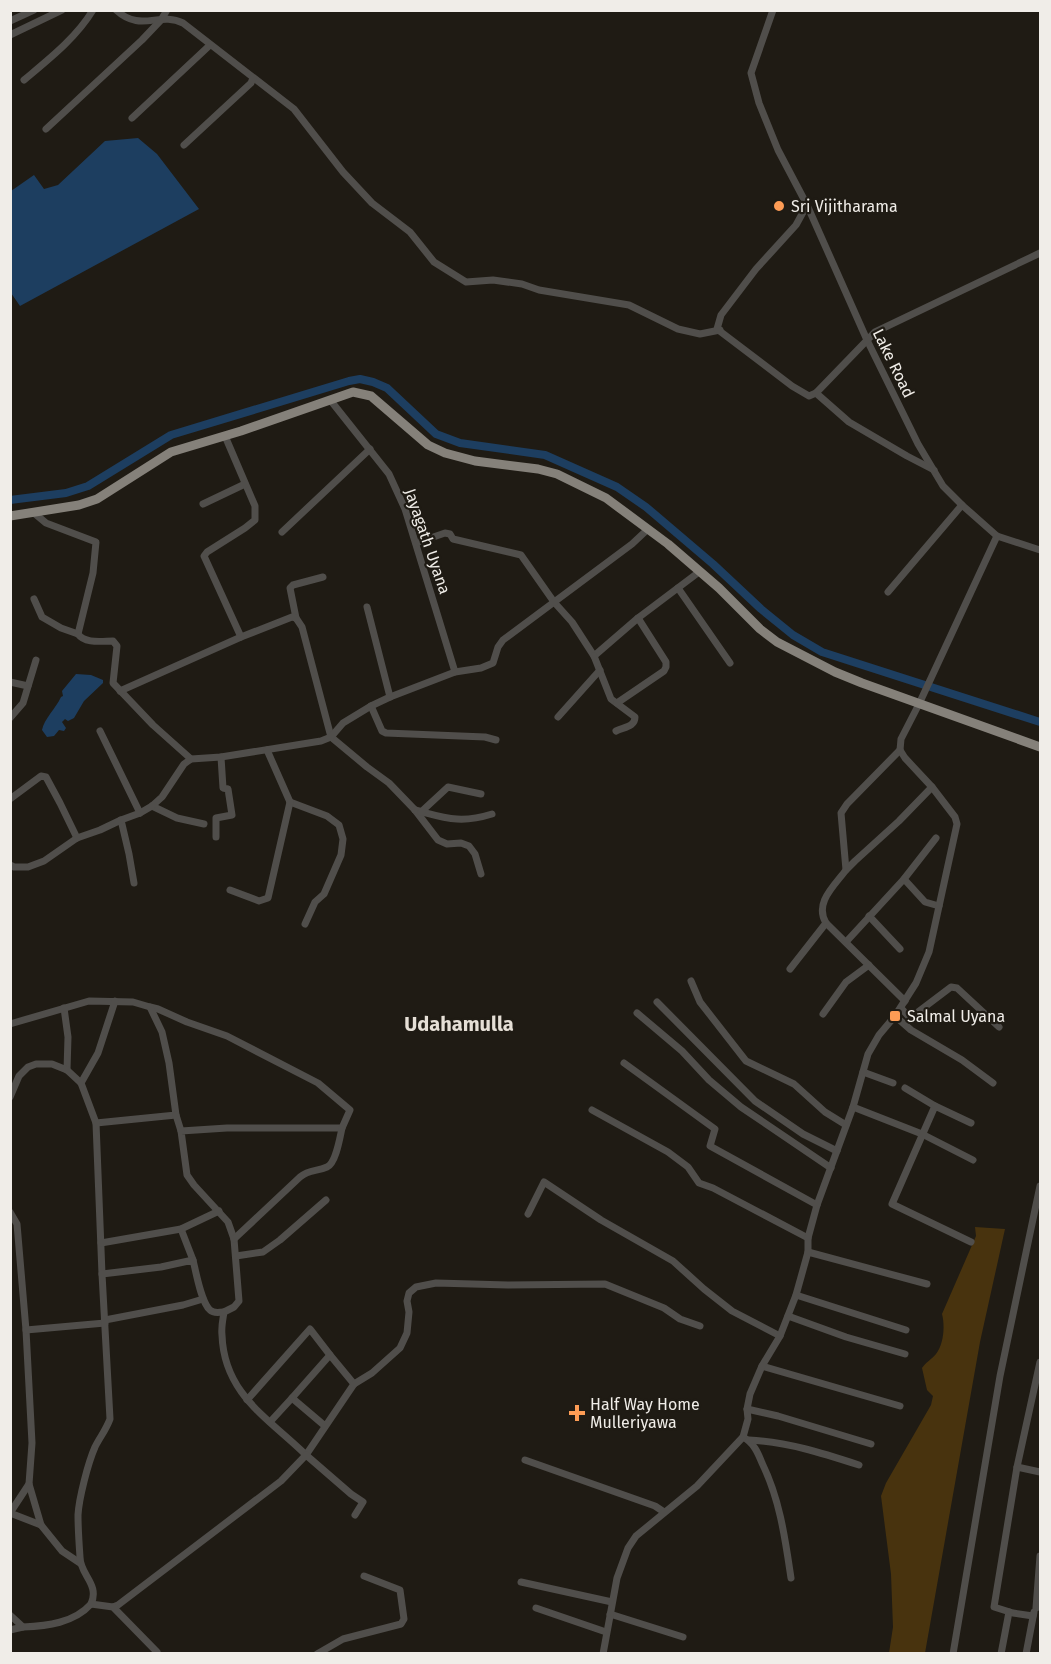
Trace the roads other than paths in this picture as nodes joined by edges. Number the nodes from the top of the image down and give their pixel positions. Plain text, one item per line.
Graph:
1 (34, 10) edge
2 (63, 10) edge
3 (93, 10) edge
4 (116, 10) edge
5 (167, 10) edge
6 (773, 10) edge
7 (161, 20) junction
8 (10, 21) edge
9 (10, 35) edge
10 (210, 45) junction
11 (253, 78) junction
12 (24, 80) dead end
13 (132, 118) dead end
14 (46, 129) dead end
15 (184, 145) dead end
16 (807, 205) junction
17 (1041, 253) edge
18 (720, 330) junction
19 (867, 340) junction
20 (816, 393) junction
21 (331, 401) junction
22 (225, 436) junction
23 (370, 449) junction
24 (934, 470) junction
25 (245, 484) junction
26 (203, 504) dead end
27 (962, 505) junction
28 (34, 513) junction
29 (10, 516) edge
30 (648, 529) junction
31 (282, 532) dead end
32 (997, 536) junction
33 (416, 543) junction
34 (1041, 550) edge
35 (699, 572) junction
36 (323, 578) dead end
37 (678, 588) junction
38 (888, 592) dead end
39 (34, 599) dead end
40 (554, 602) junction
41 (368, 607) dead end
42 (296, 618) junction
43 (638, 618) junction
44 (78, 634) junction
45 (242, 637) junction
46 (594, 656) junction
47 (36, 660) dead end
48 (730, 663) dead end
49 (600, 670) junction
50 (455, 672) junction
51 (10, 682) edge
52 (27, 686) junction
53 (120, 691) junction
54 (390, 697) junction
55 (921, 701) junction
56 (617, 703) junction
57 (370, 706) junction
58 (558, 717) dead end
59 (10, 718) edge
60 (100, 730) dead end
61 (616, 731) dead end
62 (331, 737) junction
63 (496, 740) dead end
64 (1041, 747) edge
65 (267, 750) junction
66 (900, 750) junction
67 (221, 757) junction
68 (190, 759) junction
69 (932, 787) junction
70 (482, 794) dead end
71 (10, 799) edge
72 (290, 802) junction
73 (152, 806) junction
74 (418, 811) junction
75 (140, 813) junction
76 (492, 814) dead end
77 (121, 820) junction
78 (204, 824) dead end
79 (216, 837) dead end
80 (77, 838) junction
81 (936, 838) dead end
82 (10, 865) edge
83 (846, 870) junction
84 (481, 874) dead end
85 (904, 879) junction
86 (134, 883) dead end
87 (230, 890) dead end
88 (939, 906) junction
89 (869, 916) junction
90 (826, 923) junction
91 (304, 924) dead end
92 (846, 942) junction
93 (900, 949) dead end
94 (869, 965) junction
95 (790, 969) dead end
96 (691, 981) dead end
97 (115, 1001) junction
98 (657, 1002) dead end
99 (903, 1004) junction
100 (64, 1008) junction
101 (150, 1008) junction
102 (637, 1013) dead end
103 (823, 1014) dead end
104 (895, 1016) junction
105 (10, 1024) edge
106 (999, 1027) dead end
107 (624, 1062) dead end
108 (66, 1070) junction
109 (863, 1072) junction
110 (81, 1083) junction
111 (893, 1083) dead end
112 (993, 1083) dead end
113 (905, 1088) dead end
114 (10, 1097) edge
115 (935, 1106) junction
116 (853, 1107) junction
117 (592, 1110) dead end
118 (176, 1115) junction
119 (96, 1123) junction
120 (970, 1123) dead end
121 (846, 1125) junction
122 (342, 1128) junction
123 (181, 1131) junction
124 (921, 1134) junction
125 (837, 1151) junction
126 (973, 1160) dead end
127 (831, 1168) junction
128 (1041, 1186) edge
129 (326, 1200) dead end
130 (817, 1206) junction
131 (219, 1211) junction
132 (10, 1212) edge
133 (528, 1214) dead end
134 (181, 1228) junction
135 (808, 1238) junction
136 (234, 1239) junction
137 (971, 1242) dead end
138 (101, 1243) junction
139 (808, 1252) junction
140 (236, 1256) junction
141 (193, 1260) junction
142 (102, 1274) junction
143 (927, 1284) dead end
144 (796, 1295) junction
145 (203, 1299) junction
146 (224, 1312) junction
147 (788, 1317) junction
148 (105, 1322) junction
149 (700, 1326) dead end
150 (26, 1330) junction
151 (906, 1330) dead end
152 (780, 1336) junction
153 (905, 1354) dead end
154 (330, 1355) junction
155 (1041, 1362) edge
156 (762, 1366) junction
157 (354, 1384) junction
158 (292, 1398) junction
159 (247, 1400) junction
160 (900, 1406) dead end
161 (747, 1409) junction
162 (270, 1422) junction
163 (326, 1426) junction
164 (746, 1438) junction
165 (871, 1444) dead end
166 (306, 1455) junction
167 (525, 1460) dead end
168 (859, 1465) dead end
169 (1017, 1467) junction
170 (1041, 1472) edge
171 (29, 1484) junction
172 (664, 1512) junction
173 (355, 1515) dead end
174 (41, 1526) junction
175 (1041, 1556) edge
176 (80, 1563) junction
177 (1040, 1566) edge
178 (364, 1575) dead end
179 (790, 1578) dead end
180 (521, 1582) dead end
181 (612, 1602) junction
182 (91, 1604) junction
183 (113, 1607) junction
184 (1038, 1607) edge
185 (536, 1608) dead end
186 (1009, 1612) junction
187 (610, 1614) junction
188 (10, 1615) edge
189 (1033, 1616) junction
190 (23, 1628) junction
191 (10, 1630) edge
192 (606, 1632) junction
193 (683, 1637) dead end
194 (158, 1652) edge
195 (316, 1653) edge
196 (603, 1653) edge
197 (953, 1653) edge
198 (1001, 1653) edge
199 (1026, 1653) edge

1 - 8 street
2 - 9 street
3 - 12 street
4 - 7 street
5 - 7 street
6 - 16 street, Lake Road
7 - 10 street
7 - 14 street
10 - 11 street
10 - 13 street
11 - 15 street
11 - 18 street
16 - 18 street
16 - 19 street, Lake Road
17 - 19 street
18 - 20 street
19 - 20 street
19 - 24 street, Lake Road
20 - 24 street
21 - 22 main road
21 - 23 street, Jayagath Uyana
21 - 30 main road
22 - 25 street
22 - 28 main road
23 - 31 street
23 - 33 street, Jayagath Uyana
24 - 27 street, Lake Road
25 - 26 street
25 - 45 street
27 - 32 street, Lake Road
27 - 38 street
28 - 29 main road
28 - 44 street
30 - 35 main road
30 - 40 street
32 - 34 street
32 - 55 street
33 - 40 street
33 - 50 street, Jayagath Uyana
35 - 37 street
35 - 55 main road
36 - 42 street
37 - 43 street
37 - 48 street
39 - 44 street
40 - 46 street
40 - 50 street
41 - 54 street
42 - 45 street
42 - 62 street
43 - 46 street
43 - 56 street
44 - 53 street
45 - 53 street
46 - 49 street
47 - 52 street
49 - 56 street
49 - 58 street
50 - 54 street
51 - 52 street
52 - 59 street
53 - 68 street
54 - 57 street
55 - 64 main road
55 - 66 street
56 - 61 street
57 - 62 street
57 - 63 street
60 - 75 street
62 - 65 street
62 - 74 street
65 - 67 street
65 - 72 street
66 - 69 street
66 - 83 street
67 - 68 street
67 - 79 street
68 - 73 street
69 - 83 street
69 - 88 street
70 - 74 street
71 - 80 street
72 - 87 street
72 - 91 street
73 - 75 street
73 - 78 street
74 - 76 street
74 - 84 street
75 - 77 street
77 - 80 street
77 - 86 street
80 - 82 street
81 - 85 street
83 - 90 street
85 - 88 street
85 - 89 street
88 - 99 street
89 - 92 street
89 - 93 street
90 - 92 street
90 - 95 street
92 - 94 street
94 - 99 street
94 - 103 street
96 - 121 street
97 - 100 street
97 - 101 street
97 - 110 street
98 - 125 street
99 - 104 street
99 - 106 street
100 - 105 street
100 - 108 street
101 - 118 street
101 - 122 street
102 - 127 street
104 - 109 street
104 - 112 street
107 - 130 street
108 - 110 street
108 - 114 street
109 - 111 street
109 - 116 street
110 - 119 street
113 - 115 street
115 - 120 street
115 - 124 street
116 - 121 street
116 - 124 street
117 - 135 street
118 - 119 street
118 - 123 street
119 - 138 street
121 - 125 street
122 - 123 street
122 - 136 street
123 - 131 street
124 - 126 street
124 - 137 street
125 - 127 street
127 - 130 street
128 - 197 street
129 - 140 street
130 - 135 street
131 - 134 street
131 - 136 street
132 - 150 street
133 - 152 street
134 - 138 street
134 - 141 street
135 - 139 street
136 - 140 street
138 - 142 street
139 - 143 street
139 - 144 street
140 - 146 street
141 - 142 street
141 - 145 street
142 - 148 street
144 - 147 street
144 - 151 street
145 - 146 street
145 - 148 street
146 - 159 street
147 - 152 street
147 - 153 street
148 - 150 street
148 - 176 street
149 - 157 street
150 - 171 street
152 - 156 street
154 - 157 street
154 - 158 street
154 - 159 street
155 - 169 street
156 - 160 street
156 - 161 street
157 - 163 street
158 - 162 street
158 - 163 street
159 - 162 street
161 - 164 street
161 - 165 street
162 - 166 street
163 - 166 street
164 - 168 street
164 - 172 street
164 - 179 street
166 - 173 street
166 - 183 street
167 - 172 street
169 - 170 street
169 - 186 street
171 - 174 street
171 - 174 street
172 - 181 street
174 - 176 street
175 - 177 street
176 - 182 street
177 - 184 street
178 - 195 street
180 - 181 street
181 - 187 street
182 - 183 street
182 - 190 street
183 - 194 street
184 - 189 street
185 - 192 street
186 - 189 street
186 - 198 street
187 - 192 street
187 - 193 street
188 - 190 street
189 - 199 street
190 - 191 street
192 - 196 street

